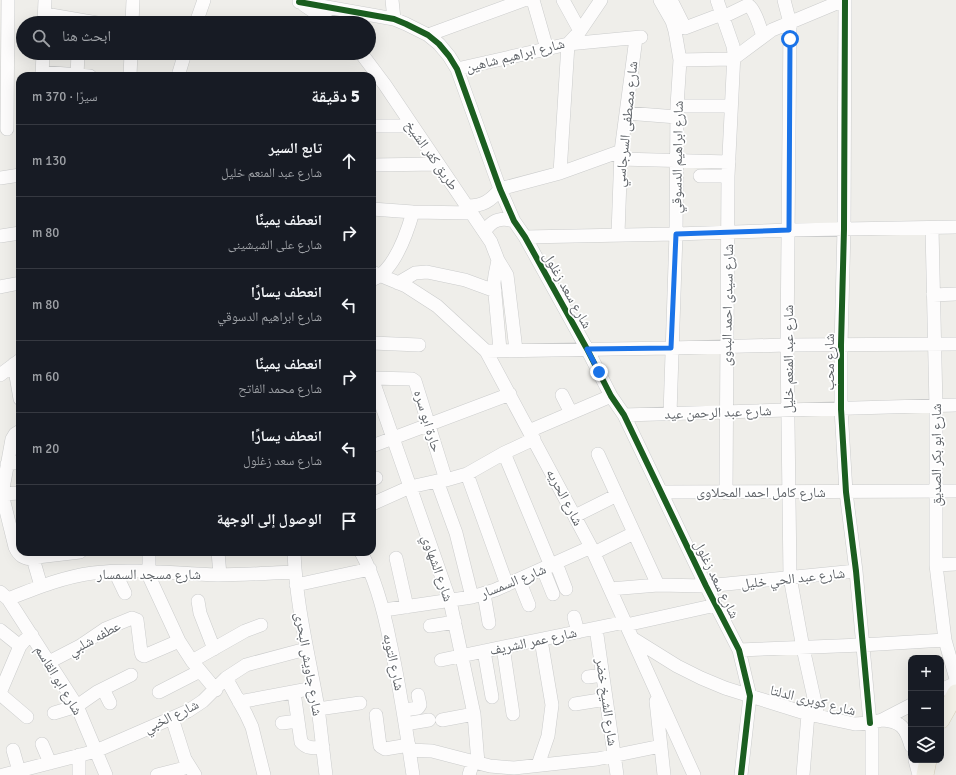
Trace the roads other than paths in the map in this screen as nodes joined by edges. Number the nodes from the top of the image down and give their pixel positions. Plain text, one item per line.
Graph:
1 (8, 0) edge
2 (45, 0) edge
3 (133, 0) edge
4 (204, 0) edge
5 (392, 0) edge
6 (524, 0) edge
7 (533, 0) edge
8 (563, 0) edge
9 (601, 0) edge
10 (660, 0) edge
11 (671, 0) edge
12 (717, 0) edge
13 (784, 0) edge
14 (845, 0) edge
15 (298, 1) edge
16 (501, 3) edge
17 (722, 15) junction
18 (45, 16) edge
19 (132, 16) edge
20 (198, 16) edge
21 (320, 16) edge
22 (394, 19) junction
23 (790, 23) junction
24 (580, 31) junction
25 (428, 35) junction
26 (763, 36) junction
27 (568, 44) junction
28 (547, 49) junction
29 (733, 59) junction
30 (43, 60) edge
31 (79, 60) edge
32 (131, 60) edge
33 (183, 60) edge
34 (364, 60) edge
35 (680, 60) junction
36 (457, 69) junction
37 (42, 72) edge
38 (81, 72) edge
39 (130, 72) edge
40 (179, 72) edge
41 (371, 72) edge
42 (379, 85) edge
43 (731, 106) junction
44 (677, 112) junction
45 (626, 113) junction
46 (376, 126) edge
47 (412, 126) junction
48 (9, 129) edge
49 (620, 155) junction
50 (676, 161) junction
51 (729, 162) junction
52 (438, 164) junction
53 (376, 165) edge
54 (560, 173) junction
55 (16, 176) edge
56 (700, 176) dead end
57 (728, 176) junction
58 (0, 178) edge
59 (500, 189) junction
60 (376, 209) edge
61 (470, 210) junction
62 (414, 212) junction
63 (514, 221) junction
64 (956, 227) edge
65 (932, 228) junction
66 (844, 229) junction
67 (789, 230) junction
68 (485, 231) junction
69 (728, 232) junction
70 (16, 234) edge
71 (618, 234) junction
72 (676, 234) junction
73 (0, 236) edge
74 (525, 237) junction
75 (498, 260) junction
76 (418, 263) dead end
77 (376, 275) edge
78 (376, 276) edge
79 (410, 276) junction
80 (398, 283) junction
81 (16, 284) edge
82 (0, 287) edge
83 (495, 291) junction
84 (956, 294) edge
85 (933, 295) junction
86 (376, 343) edge
87 (934, 344) junction
88 (956, 344) edge
89 (419, 345) dead end
90 (787, 345) junction
91 (841, 345) junction
92 (727, 347) junction
93 (671, 348) junction
94 (587, 349) junction
95 (500, 350) junction
96 (516, 350) junction
97 (486, 351) junction
98 (16, 363) edge
99 (1, 371) edge
100 (376, 378) edge
101 (510, 394) junction
102 (562, 395) dead end
103 (376, 396) edge
104 (611, 396) junction
105 (956, 405) edge
106 (936, 407) junction
107 (841, 408) junction
108 (788, 410) junction
109 (726, 412) junction
110 (571, 413) junction
111 (670, 414) junction
112 (624, 415) junction
113 (429, 425) junction
114 (16, 434) edge
115 (532, 435) junction
116 (393, 439) junction
117 (376, 445) edge
118 (504, 453) junction
119 (598, 454) dead end
120 (16, 463) edge
121 (7, 464) junction
122 (467, 474) junction
123 (442, 480) junction
124 (410, 487) junction
125 (789, 491) junction
126 (956, 491) edge
127 (662, 492) junction
128 (846, 492) junction
129 (936, 492) junction
130 (16, 493) edge
131 (726, 493) junction
132 (2, 494) junction
133 (616, 495) junction
134 (376, 502) edge
135 (574, 516) junction
136 (634, 532) junction
137 (16, 534) edge
138 (16, 549) edge
139 (593, 550) junction
140 (21, 556) edge
141 (45, 556) edge
142 (149, 556) edge
143 (218, 556) edge
144 (294, 556) edge
145 (363, 556) edge
146 (396, 558) dead end
147 (35, 559) junction
148 (956, 564) edge
149 (936, 565) junction
150 (550, 566) junction
151 (370, 569) junction
152 (856, 571) junction
153 (115, 572) junction
154 (148, 572) junction
155 (295, 572) junction
156 (220, 575) junction
157 (790, 577) junction
158 (513, 583) junction
159 (296, 585) junction
160 (658, 585) junction
161 (41, 586) junction
162 (706, 586) junction
163 (566, 589) dead end
164 (610, 589) junction
165 (125, 593) dead end
166 (553, 594) dead end
167 (4, 595) edge
168 (478, 595) junction
169 (198, 601) dead end
170 (450, 601) junction
171 (528, 605) dead end
172 (716, 605) junction
173 (407, 607) junction
174 (384, 610) junction
175 (574, 617) dead end
176 (454, 622) junction
177 (489, 623) dead end
178 (626, 623) junction
179 (261, 625) dead end
180 (430, 626) dead end
181 (596, 628) junction
182 (0, 630) edge
183 (578, 632) junction
184 (32, 635) junction
185 (632, 638) junction
186 (541, 640) junction
187 (945, 640) junction
188 (179, 641) junction
189 (2, 643) dead end
190 (862, 645) junction
191 (503, 648) junction
192 (803, 648) junction
193 (18, 649) junction
194 (214, 649) junction
195 (306, 649) junction
196 (739, 650) junction
197 (484, 651) junction
198 (462, 656) junction
199 (441, 660) dead end
200 (49, 662) junction
201 (196, 666) junction
202 (131, 675) dead end
203 (603, 675) junction
204 (588, 677) dead end
205 (3, 678) edge
206 (226, 678) junction
207 (956, 680) edge
208 (956, 683) edge
209 (314, 688) junction
210 (655, 688) junction
211 (103, 689) junction
212 (944, 689) edge
213 (216, 690) junction
214 (159, 692) dead end
215 (294, 692) junction
216 (0, 694) edge
217 (956, 694) edge
218 (418, 695) dead end
219 (492, 696) dead end
220 (750, 696) junction
221 (606, 699) junction
222 (239, 702) junction
223 (360, 703) dead end
224 (110, 704) dead end
225 (575, 704) dead end
226 (77, 706) junction
227 (908, 706) edge
228 (318, 709) junction
229 (404, 710) junction
230 (54, 713) dead end
231 (474, 714) junction
232 (514, 714) dead end
233 (376, 715) dead end
234 (813, 715) junction
235 (944, 715) edge
236 (27, 717) dead end
237 (172, 718) junction
238 (428, 720) dead end
239 (442, 720) dead end
240 (298, 721) junction
241 (874, 722) junction
242 (282, 723) dead end
243 (406, 724) junction
244 (908, 736) edge
245 (42, 744) dead end
246 (661, 746) junction
247 (322, 747) junction
248 (409, 748) junction
249 (13, 750) dead end
250 (96, 751) junction
251 (79, 755) junction
252 (614, 756) junction
253 (50, 763) junction
254 (475, 763) junction
255 (916, 763) edge
256 (927, 763) edge
257 (538, 765) junction
258 (561, 769) edge
259 (19, 771) junction
260 (192, 771) edge
261 (3, 775) edge
262 (79, 775) edge
263 (106, 775) edge
264 (157, 775) edge
265 (264, 775) edge
266 (326, 775) edge
267 (412, 775) edge
268 (469, 775) edge
269 (617, 775) edge
270 (664, 775) edge
271 (694, 775) edge
272 (741, 775) edge
273 (803, 775) edge
274 (872, 775) edge
275 (919, 775) edge
276 (925, 775) edge

1 - 48 street
2 - 18 street
3 - 19 street
4 - 20 street
5 - 22 street
6 - 16 street
7 - 28 street
8 - 24 street
9 - 24 street, شارع ابراهيم شاهين
10 - 35 street, شارع ابراهيم الدسوقي
11 - 17 street
12 - 17 street, شارع سيدى احمد البدوى
13 - 23 street, شارع عبد المنعم خليل
14 - 23 street
14 - 66 street, شارع محب
15 - 21 street
15 - 22 street, شارع سعد زغلول
16 - 25 street
17 - 26 street
17 - 29 street, شارع سيدى احمد البدوى
22 - 25 street, شارع سعد زغلول
23 - 26 street
23 - 67 street, شارع عبد المنعم خليل
24 - 27 street, شارع ابراهيم شاهين
25 - 36 street, شارع سعد زغلول
26 - 29 street
27 - 28 street, شارع ابراهيم شاهين
27 - 45 street, شارع مصطفى السرجاسي
27 - 54 street
28 - 36 street, شارع ابراهيم شاهين
29 - 35 street
29 - 43 street, شارع سيدى احمد البدوى
30 - 37 street
31 - 38 street
32 - 39 street
33 - 40 street
34 - 41 street, طريق كفر الشيخ
35 - 44 street, شارع ابراهيم الدسوقي
36 - 59 street, شارع سعد زغلول
42 - 47 street, طريق كفر الشيخ
43 - 44 street
43 - 51 street, شارع سيدى احمد البدوى
44 - 45 street
44 - 50 street, شارع ابراهيم الدسوقي
45 - 49 street, شارع مصطفى السرجاسي
46 - 47 street
47 - 52 street, طريق كفر الشيخ
49 - 50 street
49 - 54 street
49 - 71 street, شارع مصطفى السرجاسي
50 - 51 street
50 - 72 street, شارع ابراهيم الدسوقي
51 - 57 street, شارع سيدى احمد البدوى
52 - 53 street
52 - 61 street, طريق كفر الشيخ
54 - 59 street
55 - 58 street
56 - 57 street
57 - 69 street, شارع سيدى احمد البدوى
59 - 61 street
59 - 63 street, شارع سعد زغلول
60 - 62 street
61 - 62 street
61 - 68 street, طريق كفر الشيخ
62 - 77 street
63 - 68 street
63 - 74 street, شارع سعد زغلول
64 - 65 street
65 - 66 street
65 - 85 street, شارع ابو بكر الصديق
66 - 67 street
66 - 91 street, شارع محب
67 - 69 street
67 - 90 street, شارع عبد المنعم خليل
68 - 75 street, طريق كفر الشيخ
69 - 72 street
69 - 92 street, شارع سيدى احمد البدوى
70 - 73 street
71 - 72 street
71 - 74 street
72 - 93 street, شارع ابراهيم الدسوقي
74 - 94 street, شارع سعد زغلول
75 - 83 street
75 - 96 street, طريق كفر الشيخ
76 - 79 street
78 - 80 street, شارع الحريه
79 - 80 street
79 - 83 street
80 - 97 street, شارع الحريه
81 - 82 street
83 - 95 street
84 - 85 street
85 - 87 street, شارع ابو بكر الصديق
86 - 89 street
87 - 88 street
87 - 91 street
87 - 106 street, شارع ابو بكر الصديق
90 - 91 street
90 - 92 street
90 - 108 street, شارع عبد المنعم خليل
91 - 107 street, شارع محب
92 - 93 street
92 - 109 street, شارع سيدى احمد البدوى
93 - 94 street
93 - 111 street, شارع ابراهيم الدسوقي
94 - 96 street
94 - 104 street, شارع سعد زغلول
95 - 96 street
95 - 97 street
97 - 101 street, شارع الحريه
98 - 99 street
100 - 113 street, حارة ابو سره
101 - 113 street
101 - 115 street, شارع الحريه
102 - 110 street
103 - 116 street, شارع الشهاوي
104 - 110 street
104 - 112 street, شارع سعد زغلول
105 - 106 street, شارع عبد الرحمن عيد
106 - 107 street, شارع عبد الرحمن عيد
106 - 129 street, شارع ابو بكر الصديق
107 - 108 street, شارع عبد الرحمن عيد
107 - 128 street, شارع محب
108 - 109 street, شارع عبد الرحمن عيد
108 - 125 street, شارع عبد المنعم خليل
109 - 111 street, شارع عبد الرحمن عيد
109 - 131 street, شارع سيدى احمد البدوى
110 - 115 street
111 - 112 street, شارع عبد الرحمن عيد
112 - 127 street, شارع سعد زغلول
113 - 116 street
113 - 123 street, حارة ابو سره
114 - 121 street
115 - 118 street
115 - 135 street, شارع الحريه
116 - 117 street
116 - 124 street, شارع الشهاوي
118 - 122 street
118 - 150 street
119 - 133 street
120 - 121 street
121 - 132 street
122 - 123 street
122 - 158 street
123 - 124 street
123 - 168 street, حارة ابو سره
124 - 134 street
124 - 170 street, شارع الشهاوي
125 - 128 street, شارع كامل احمد المحلاوى
125 - 131 street, شارع كامل احمد المحلاوى
125 - 157 street, شارع عبد المنعم خليل
126 - 129 street, شارع كامل احمد المحلاوى
127 - 131 street, شارع كامل احمد المحلاوى
127 - 162 street, شارع سعد زغلول
128 - 129 street, شارع كامل احمد المحلاوى
128 - 152 street, شارع محب
129 - 149 street, شارع ابو بكر الصديق
130 - 132 street
132 - 137 street
133 - 135 street
133 - 136 street
135 - 139 street, شارع الحريه
136 - 139 street, شارع السمسار
136 - 160 street
137 - 138 street
139 - 150 street, شارع السمسار
139 - 164 street, شارع الحريه
140 - 147 street
141 - 147 street
142 - 154 street
143 - 156 street
144 - 155 street, شارع جاويش البحرى
145 - 151 street, شارع التوبه
146 - 173 street
147 - 161 street
148 - 149 street
149 - 187 street, شارع ابو بكر الصديق
150 - 158 street, شارع السمسار
150 - 163 street
150 - 166 street
151 - 159 street
151 - 174 street, شارع التوبه
152 - 157 street, شارع عبد الحي خليل
152 - 190 street, شارع محب
153 - 154 street, شارع مسجد السمسار
153 - 161 street, شارع مسجد السمسار
153 - 165 street
154 - 156 street, شارع مسجد السمسار
154 - 188 street
155 - 156 street, شارع مسجد السمسار
155 - 159 street, شارع جاويش البحرى
157 - 162 street, شارع عبد الحي خليل
157 - 192 street, شارع عبد المنعم خليل
158 - 168 street, شارع السمسار
158 - 171 street
159 - 195 street, شارع جاويش البحرى
160 - 162 street, شارع عبد الحي خليل
160 - 164 street, شارع عبد الحي خليل
161 - 167 street, شارع مسجد السمسار
162 - 172 street, شارع سعد زغلول
164 - 178 street, شارع الحريه
167 - 184 street, شارع ابو القاسم
168 - 170 street, شارع السمسار
168 - 177 street, حارة ابو سره
169 - 194 street
170 - 173 street, شارع السمسار
170 - 176 street, شارع الشهاوي
172 - 178 street, شارع عمر الشريف
172 - 196 street, شارع سعد زغلول
173 - 174 street, شارع السمسار
174 - 229 street, شارع التوبه
175 - 183 street
176 - 180 street
176 - 198 street, شارع الشهاوي
178 - 181 street, شارع عمر الشريف
178 - 185 street, شارع الحريه
179 - 194 street
181 - 183 street, شارع عمر الشريف
181 - 203 street, شارع الشيخ خضر
182 - 193 street
183 - 186 street, شارع عمر الشريف
184 - 193 street
184 - 200 street, شارع ابو القاسم
185 - 210 street, شارع الحريه
185 - 220 street, شارع كوبرى الدلتا
186 - 191 street, شارع عمر الشريف
186 - 257 street
187 - 190 street
187 - 207 street, شارع ابو بكر الصديق
188 - 200 street, عطفه شلبي
188 - 201 street
189 - 193 street
190 - 192 street
190 - 241 street, شارع محب
191 - 197 street, شارع عمر الشريف
191 - 232 street
192 - 196 street
192 - 234 street, شارع عبد المنعم خليل
193 - 205 street
194 - 201 street
195 - 206 street, شارع الخبي
195 - 209 street, شارع جاويش البحرى
196 - 220 street, شارع سعد زغلول
197 - 198 street, شارع عمر الشريف
197 - 219 street
198 - 199 street, شارع عمر الشريف
198 - 231 street, شارع الشهاوي
200 - 226 street, شارع ابو القاسم
201 - 213 street
201 - 214 street
202 - 211 street
203 - 204 street
203 - 221 street, شارع الشيخ خضر
205 - 216 street
206 - 213 street, شارع الخبي
206 - 222 street
208 - 212 street
209 - 215 street
209 - 228 street, شارع جاويش البحرى
210 - 246 street
210 - 271 street, شارع الحريه
211 - 224 street
211 - 226 street
213 - 237 street, شارع الخبي
215 - 222 street
215 - 240 street
216 - 236 street
217 - 235 main road
218 - 229 street
220 - 234 street, شارع كوبرى الدلتا
220 - 272 street, شارع سعد زغلول
221 - 225 street
221 - 252 street, شارع الشيخ خضر
222 - 265 street
223 - 228 street
226 - 230 street
226 - 250 street, شارع ابو القاسم
227 - 241 street, شارع كوبرى الدلتا
228 - 247 street, شارع جاويش البحرى
229 - 243 street, شارع التوبه
231 - 239 street
231 - 254 street, شارع الشهاوي
233 - 248 street
234 - 241 street, شارع كوبرى الدلتا
234 - 273 street, شارع عبد المنعم خليل
237 - 250 street, شارع الخبي
237 - 260 street
238 - 243 street
240 - 242 street
240 - 247 street
241 - 244 street, شارع كوبرى الدلتا
241 - 274 street, شارع محب
243 - 248 street, شارع التوبه
245 - 253 street
246 - 252 street
246 - 270 street
247 - 266 street, شارع جاويش البحرى
248 - 254 street
248 - 267 street, شارع التوبه
249 - 259 street
250 - 251 street, شارع الخبي
250 - 263 street, شارع ابو القاسم
251 - 253 street, شارع الخبي
251 - 262 street
252 - 258 street
252 - 269 street, شارع الشيخ خضر
253 - 259 street, شارع الخبي
254 - 257 street
254 - 268 street
255 - 275 street
256 - 276 main road
257 - 258 street
259 - 261 street, شارع الخبي
260 - 264 street

